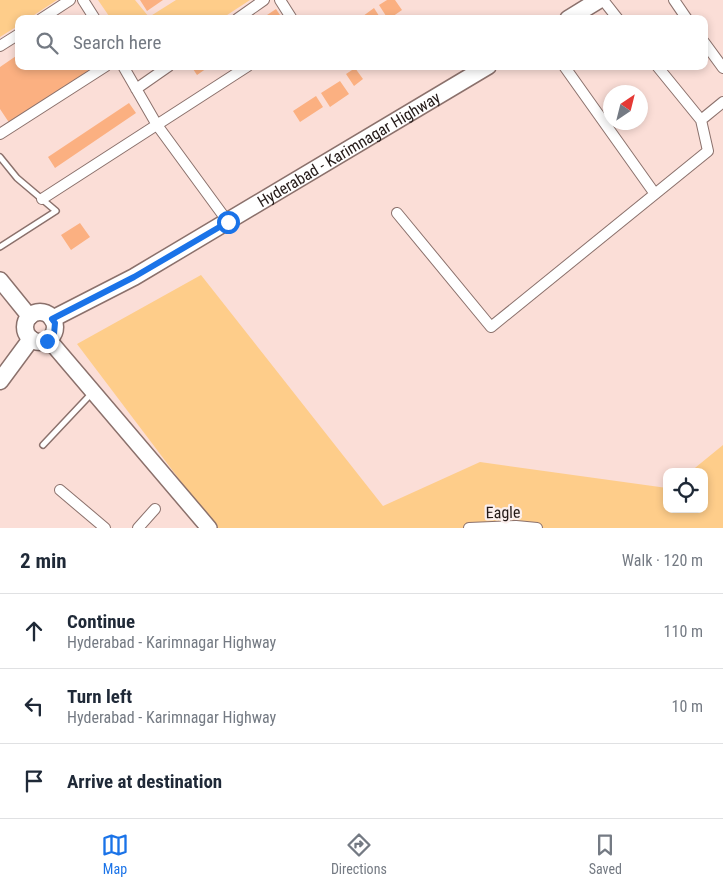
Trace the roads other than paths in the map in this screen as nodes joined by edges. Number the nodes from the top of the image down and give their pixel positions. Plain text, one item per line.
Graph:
1 (70, 0) edge
2 (83, 0) edge
3 (264, 0) edge
4 (280, 0) edge
5 (599, 0) edge
6 (603, 0) edge
7 (674, 0) edge
8 (47, 15) edge
9 (92, 15) edge
10 (243, 15) edge
11 (289, 15) edge
12 (575, 15) edge
13 (615, 15) edge
14 (684, 15) edge
15 (15, 37) edge
16 (0, 46) edge
17 (708, 47) edge
18 (723, 68) edge
19 (100, 70) edge
20 (125, 70) edge
21 (163, 70) edge
22 (242, 70) edge
23 (481, 70) edge
24 (567, 70) edge
25 (660, 70) edge
26 (136, 89) junction
27 (723, 102) edge
28 (701, 120) junction
29 (158, 124) junction
30 (0, 134) edge
31 (0, 157) edge
32 (655, 194) junction
33 (42, 199) junction
34 (397, 213) dead end
35 (228, 222) junction
36 (0, 247) edge
37 (0, 280) edge
38 (52, 319) junction
39 (29, 329) junction
40 (49, 340) junction
41 (0, 364) edge
42 (0, 381) edge
43 (94, 392) junction
44 (43, 445) dead end
45 (60, 490) dead end
46 (155, 508) dead end
47 (105, 528) edge
48 (138, 528) edge
49 (209, 528) edge
50 (469, 528) edge
51 (537, 528) edge

1 - 8 street
2 - 9 street
3 - 10 street
4 - 11 street
5 - 12 main road
6 - 13 street
7 - 14 street
15 - 16 street
17 - 18 street
19 - 30 street
20 - 26 street
21 - 26 street
22 - 29 street
23 - 35 main road, Hyderabad - Karimnagar Highway
24 - 32 street
25 - 28 street
26 - 29 street
27 - 28 street
28 - 32 street
29 - 33 street
29 - 35 street
31 - 33 lane
32 - 34 street
33 - 36 lane
35 - 38 main road, Hyderabad - Karimnagar Highway
37 - 39 main road
38 - 39 main road
38 - 40 main road
39 - 40 main road
39 - 41 main road
39 - 42 main road
40 - 43 main road
43 - 44 lane
43 - 49 main road
45 - 47 street
46 - 48 street
50 - 51 street, Eagle

